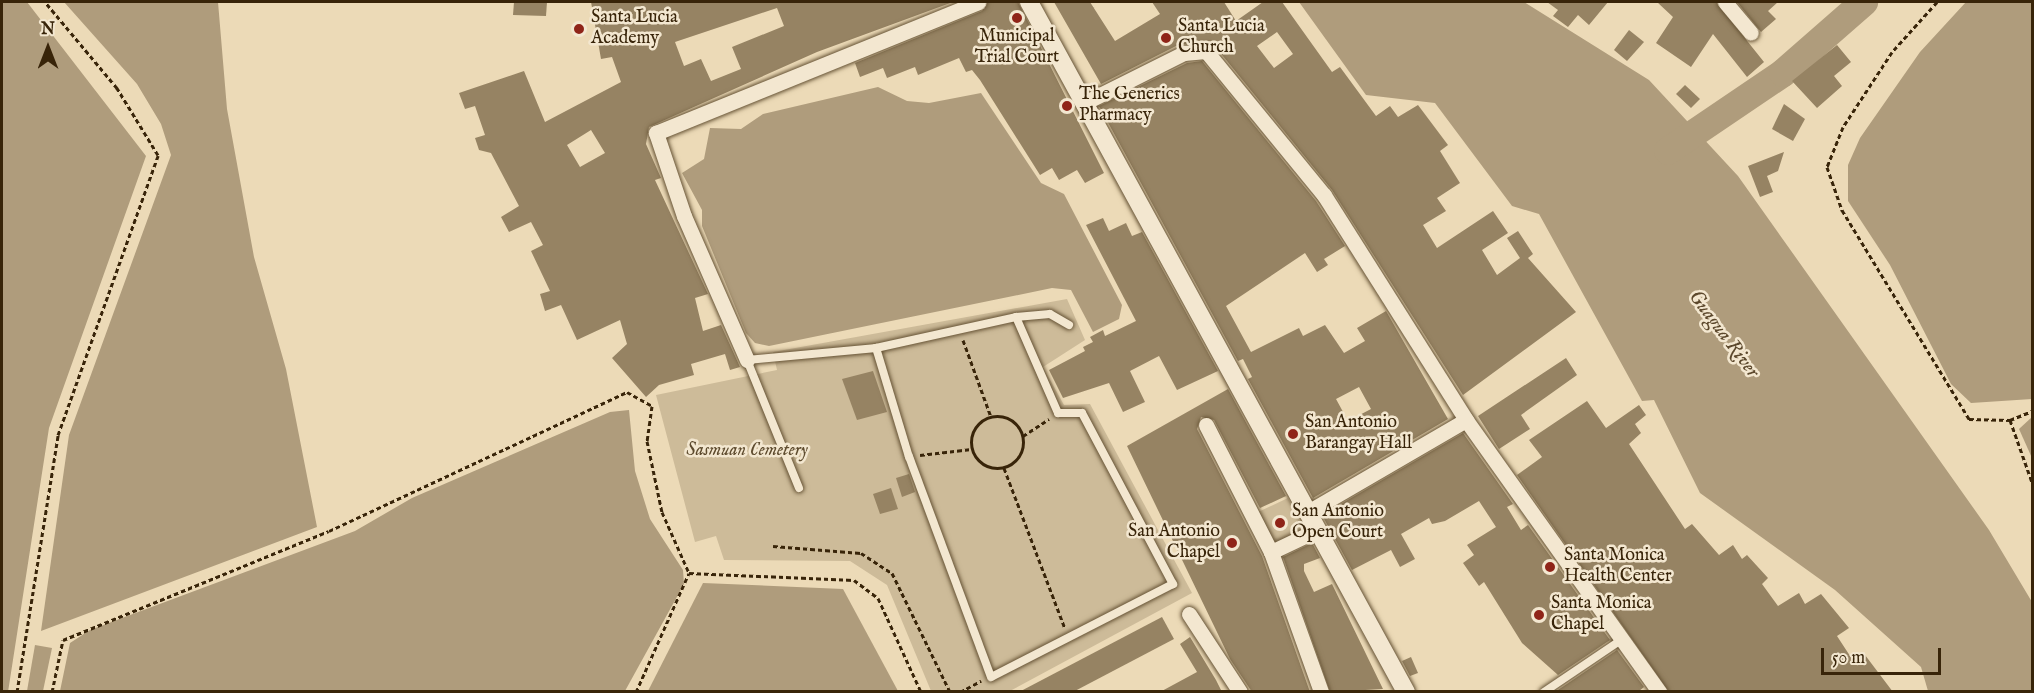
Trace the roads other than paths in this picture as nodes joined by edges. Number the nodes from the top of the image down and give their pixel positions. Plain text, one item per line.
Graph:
1 (978, 2) edge
2 (1029, 2) edge
3 (1725, 2) edge
4 (1751, 33) dead end
5 (1084, 103) junction
6 (1016, 317) junction
7 (1069, 325) dead end
8 (876, 348) junction
9 (747, 360) junction
10 (1466, 420) junction
11 (1206, 425) dead end
12 (799, 488) dead end
13 (1306, 513) junction
14 (1315, 531) junction
15 (1270, 552) junction
16 (1189, 614) dead end
17 (1622, 640) junction
18 (1400, 690) edge
19 (1240, 692) edge
20 (1322, 692) edge
21 (1544, 692) edge
22 (1659, 692) edge

1 - 9 street
2 - 5 street
3 - 4 street
5 - 10 street
5 - 13 street
6 - 7 lane
6 - 8 lane
6 - 8 lane
8 - 9 lane
9 - 12 lane
10 - 13 street
10 - 17 street
11 - 15 street
13 - 14 street
14 - 15 street
14 - 18 street
15 - 20 street
16 - 19 street
17 - 21 lane
17 - 22 street

